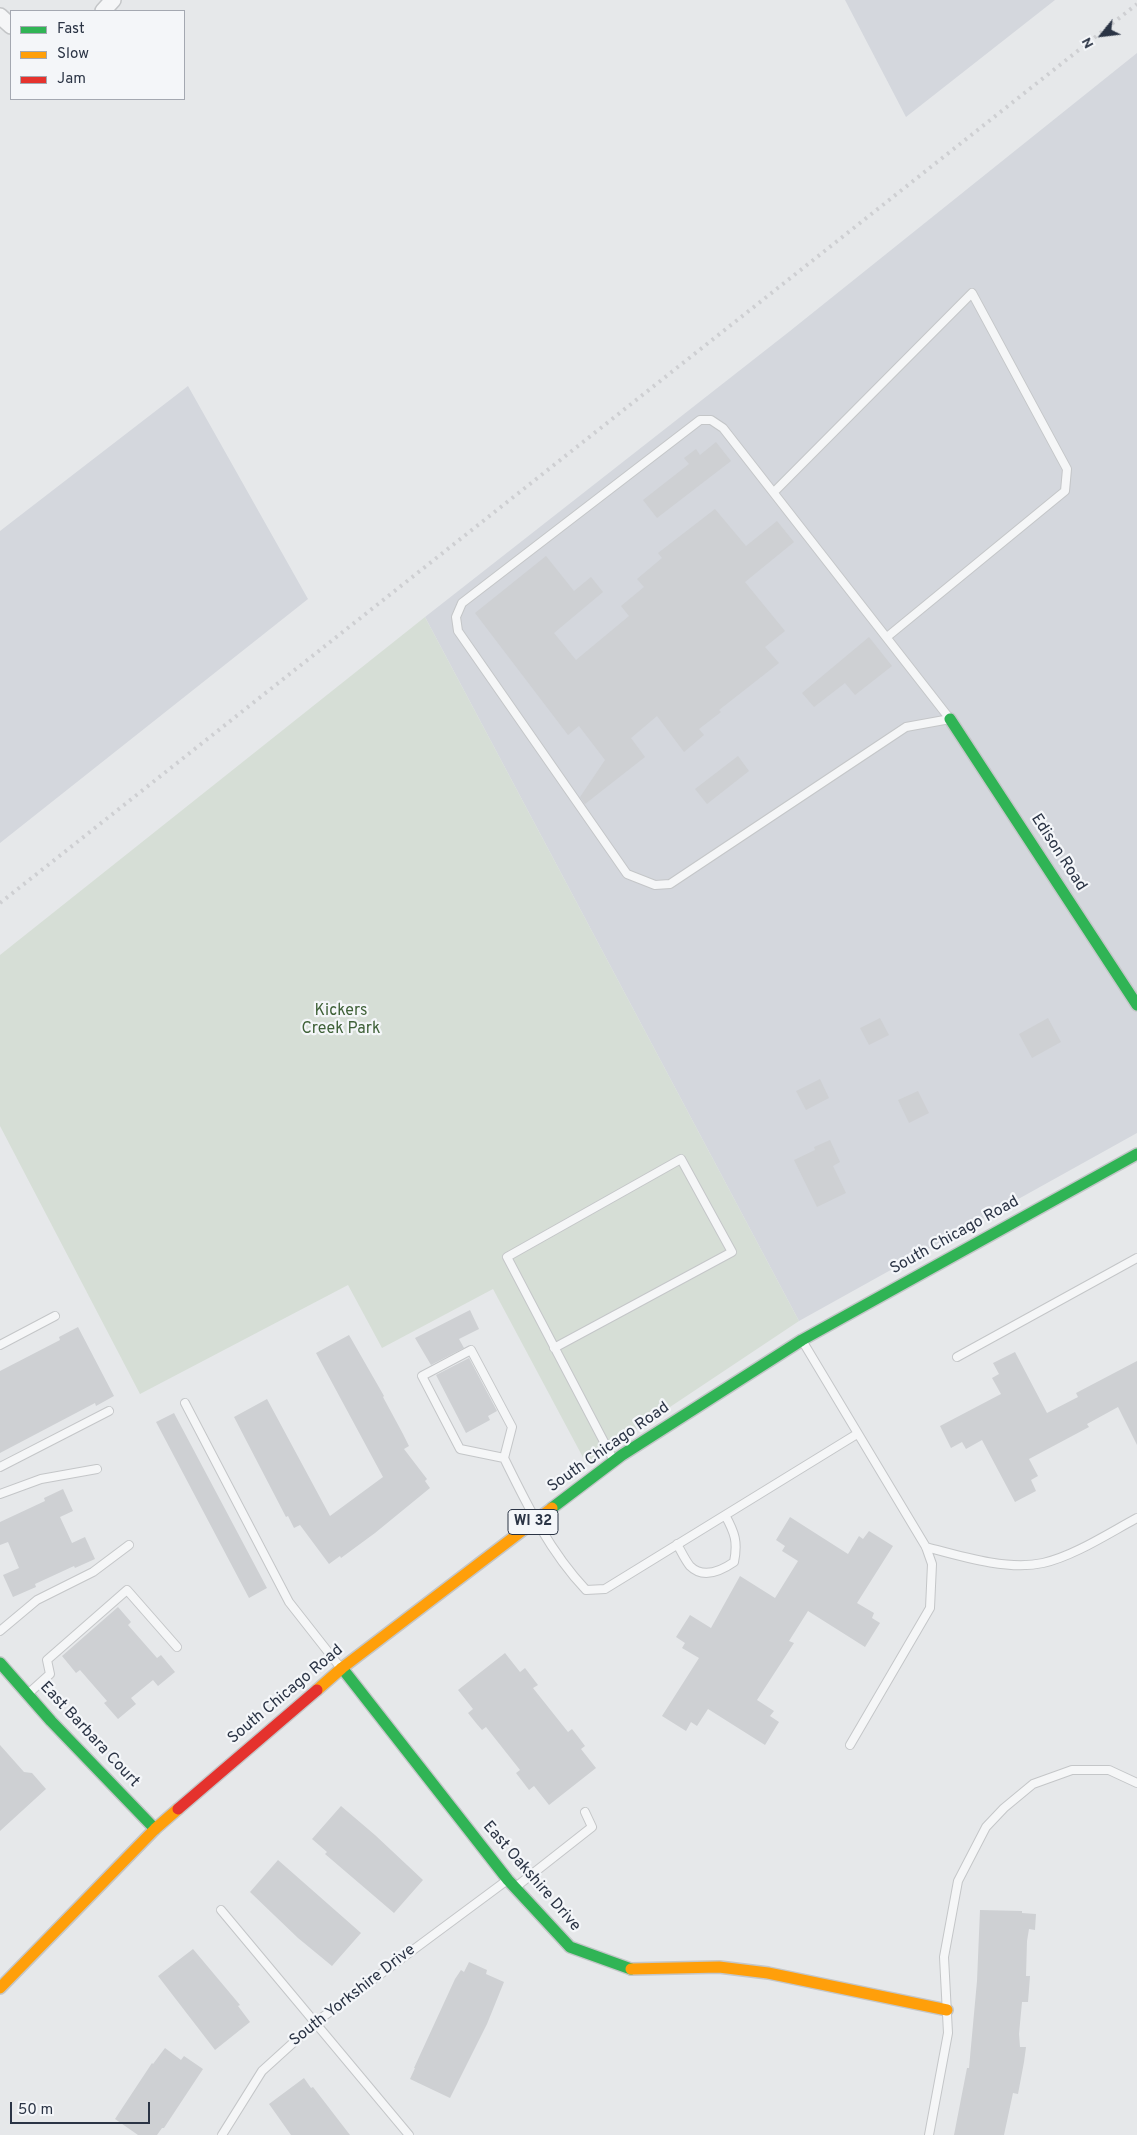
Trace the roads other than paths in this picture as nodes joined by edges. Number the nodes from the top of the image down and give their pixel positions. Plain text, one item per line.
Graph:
1 (113, 0) edge
2 (104, 10) edge
3 (0, 16) edge
4 (10, 25) edge
5 (774, 492) junction
6 (887, 637) junction
7 (950, 719) junction
8 (1137, 1005) edge
9 (1137, 1154) edge
10 (1137, 1258) edge
11 (55, 1316) dead end
12 (802, 1340) junction
13 (0, 1345) edge
14 (554, 1348) junction
15 (957, 1357) dead end
16 (185, 1403) dead end
17 (109, 1411) dead end
18 (857, 1434) junction
19 (504, 1458) junction
20 (614, 1460) junction
21 (0, 1467) edge
22 (98, 1469) dead end
23 (0, 1494) edge
24 (725, 1515) junction
25 (1137, 1518) edge
26 (535, 1521) junction
27 (677, 1544) junction
28 (130, 1545) dead end
29 (926, 1547) junction
30 (0, 1632) edge
31 (177, 1647) dead end
32 (0, 1663) edge
33 (342, 1668) junction
34 (27, 1694) junction
35 (850, 1745) dead end
36 (1137, 1784) edge
37 (585, 1812) dead end
38 (155, 1829) junction
39 (512, 1883) junction
40 (221, 1910) dead end
41 (0, 1988) edge
42 (947, 2010) junction
43 (316, 2022) junction
44 (222, 2135) edge
45 (409, 2135) edge
46 (929, 2135) edge

1 - 2 street
3 - 4 street
5 - 6 lane
5 - 6 lane
5 - 7 lane
6 - 7 lane
7 - 8 main road, Edison Road
9 - 12 main road, South Chicago Road / WI 32
10 - 15 lane
11 - 13 lane
12 - 18 lane
12 - 20 main road, South Chicago Road / WI 32
14 - 14 lane
14 - 20 lane
16 - 33 lane
17 - 21 lane
18 - 24 lane
18 - 29 lane
19 - 19 lane
19 - 26 lane
20 - 26 main road, South Chicago Road / WI 32
22 - 23 lane
24 - 27 lane
24 - 27 lane
25 - 29 lane
26 - 27 lane
26 - 33 main road, South Chicago Road / WI 32
28 - 30 lane
29 - 35 lane
31 - 34 lane
32 - 34 main road, East Barbara Court
33 - 38 main road, South Chicago Road / WI 32
33 - 39 main road, East Oakshire Drive
34 - 38 main road, East Barbara Court
36 - 42 lane
37 - 39 lane, South Yorkshire Drive
38 - 41 main road, South Chicago Road / WI 32
39 - 42 main road, East Oakshire Drive
39 - 43 lane, South Yorkshire Drive
40 - 43 lane
42 - 46 lane
43 - 44 lane, South Yorkshire Drive
43 - 45 lane

